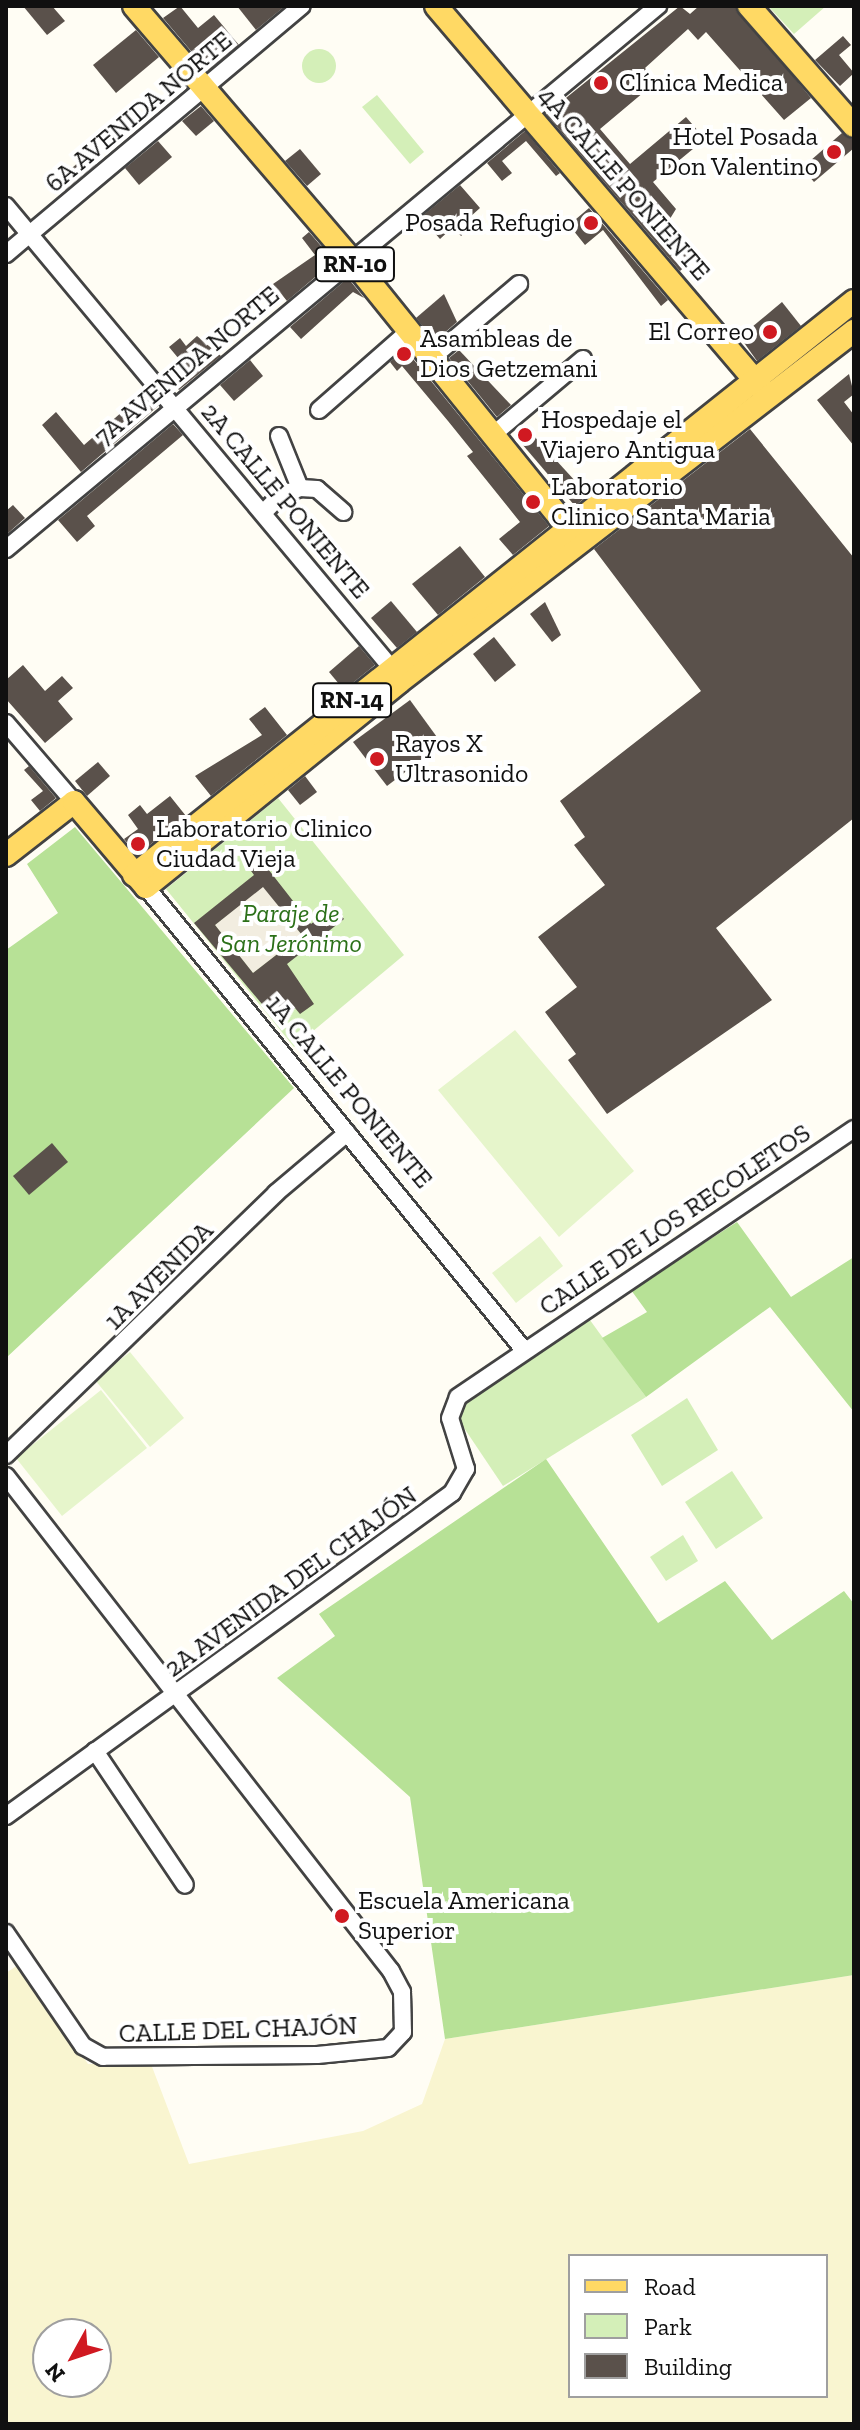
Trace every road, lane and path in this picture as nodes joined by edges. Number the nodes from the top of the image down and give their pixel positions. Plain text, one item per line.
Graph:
1 (134, 6) edge
2 (302, 6) edge
3 (436, 6) edge
4 (658, 6) edge
5 (749, 6) edge
6 (204, 88) junction
7 (527, 114) junction
8 (854, 126) edge
9 (6, 206) edge
10 (30, 234) junction
11 (6, 254) edge
12 (351, 259) junction
13 (519, 284) dead end
14 (854, 301) edge
15 (410, 330) junction
16 (852, 337) edge
17 (433, 357) junction
18 (583, 359) dead end
19 (755, 379) junction
20 (769, 398) junction
21 (176, 407) junction
22 (319, 410) dead end
23 (495, 433) junction
24 (279, 436) dead end
25 (300, 488) junction
26 (264, 512) junction
27 (343, 512) dead end
28 (576, 535) junction
29 (6, 549) edge
30 (396, 674) junction
31 (6, 723) edge
32 (74, 802) junction
33 (6, 855) edge
34 (140, 881) junction
35 (854, 1129) edge
36 (347, 1133) junction
37 (524, 1350) junction
38 (6, 1455) edge
39 (6, 1476) edge
40 (176, 1696) junction
41 (95, 1751) junction
42 (6, 1816) edge
43 (185, 1885) dead end
44 (6, 1933) edge

1 - 6 main road, RN-10
2 - 6 street, 6A AVENIDA NORTE
3 - 7 main road, 4A CALLE PONIENTE
4 - 7 street, 7A AVENIDA NORTE
5 - 8 main road
6 - 10 street, 6A AVENIDA NORTE
6 - 12 main road, RN-10
7 - 12 street, 7A AVENIDA NORTE
7 - 19 main road, 4A CALLE PONIENTE
9 - 10 street, 2A CALLE PONIENTE
10 - 11 street, 6A AVENIDA NORTE
10 - 21 street, 2A CALLE PONIENTE
12 - 15 main road, RN-10
12 - 21 street, 7A AVENIDA NORTE
13 - 17 street
14 - 19 main road, RN-14
15 - 17 main road, RN-10
15 - 22 street
16 - 20 main road, RN-14
17 - 23 main road, RN-10
18 - 23 street
19 - 20 main road, 4A CALLE PONIENTE
19 - 28 main road, RN-14
20 - 28 main road, RN-14
21 - 26 street, 2A CALLE PONIENTE
21 - 29 street, 7A AVENIDA NORTE
23 - 28 main road, RN-10
24 - 25 street
25 - 26 street
25 - 27 street
26 - 30 street, 2A CALLE PONIENTE
28 - 30 main road, RN-14
30 - 34 main road, RN-14
31 - 32 street, 1A CALLE PONIENTE
32 - 33 main road
32 - 34 main road, 1A CALLE PONIENTE
34 - 36 street, 1A CALLE PONIENTE
35 - 37 street, CALLE DE LOS RECOLETOS
36 - 37 street, 1A CALLE PONIENTE
36 - 38 street, 1A AVENIDA
37 - 40 street, 2A AVENIDA DEL CHAJÓN
39 - 40 street
40 - 41 street, 2A AVENIDA DEL CHAJÓN
40 - 44 street, CALLE DEL CHAJÓN
41 - 42 street, 2A AVENIDA DEL CHAJÓN
41 - 43 street

